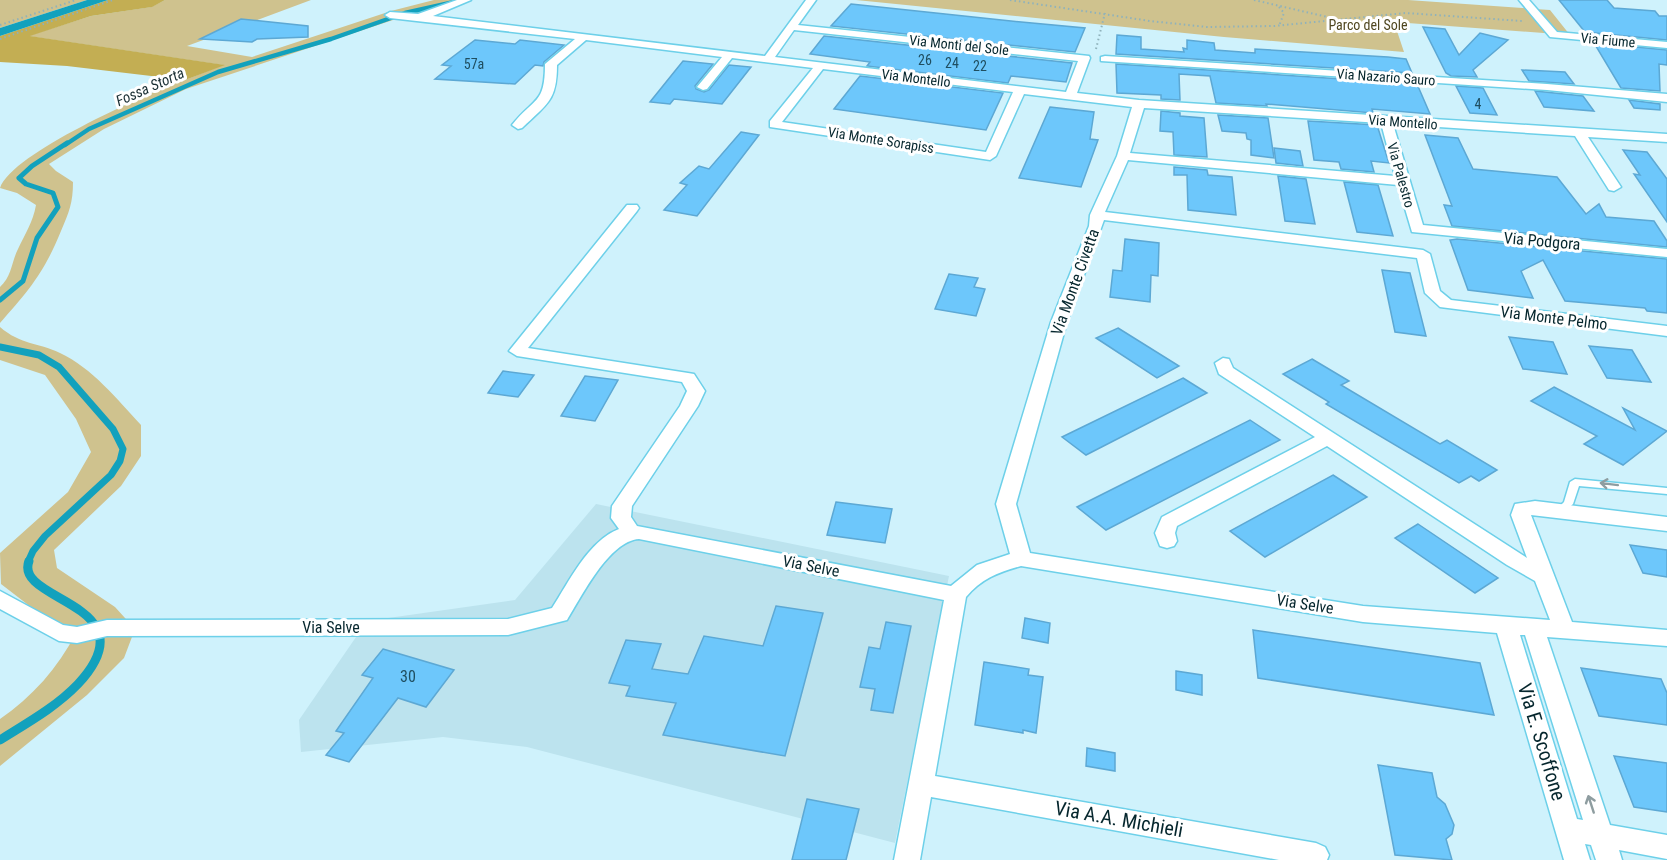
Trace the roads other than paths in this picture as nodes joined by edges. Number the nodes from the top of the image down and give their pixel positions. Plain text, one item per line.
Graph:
1 (466, 0) edge
2 (811, 0) edge
3 (1524, 0) edge
4 (391, 15) dead end
5 (419, 17) junction
6 (791, 27) junction
7 (582, 39) junction
8 (1667, 45) edge
9 (728, 56) junction
10 (768, 59) junction
11 (1105, 59) dead end
12 (820, 66) junction
13 (703, 87) dead end
14 (1019, 91) junction
15 (1071, 97) junction
16 (1667, 98) edge
17 (1139, 104) junction
18 (1386, 121) junction
19 (518, 125) dead end
20 (1580, 133) junction
21 (1667, 138) edge
22 (1123, 156) junction
23 (1403, 181) junction
24 (1614, 187) dead end
25 (632, 208) dead end
26 (1097, 215) junction
27 (1417, 229) joint
28 (1667, 253) edge
29 (1441, 301) joint
30 (1667, 331) edge
31 (1223, 363) dead end
32 (1328, 438) junction
33 (1667, 491) edge
34 (1560, 511) junction
35 (1667, 524) edge
36 (631, 532) junction
37 (1167, 541) dead end
38 (1021, 559) junction
39 (1544, 576) junction
40 (956, 595) junction
41 (0, 599) edge
42 (1506, 625) junction
43 (1533, 627) junction
44 (1564, 629) junction
45 (1667, 638) edge
46 (921, 784) junction
47 (1568, 829) junction
48 (1601, 835) junction
49 (1667, 847) edge
50 (1316, 855) dead end
51 (907, 860) edge
52 (1577, 860) edge
53 (1609, 860) edge

1 - 5 street
2 - 6 street
3 - 8 street, Via Fiume
4 - 5 street, Via Montello
5 - 7 street, Via Montello
6 - 10 street
6 - 15 street, Via Monti del Sole
7 - 9 street, Via Montello
7 - 19 street
9 - 10 street, Via Montello
9 - 13 street
10 - 12 street, Via Montello
11 - 16 street, Via Nazario Sauro
12 - 14 street, Via Montello
12 - 14 street, Via Monte Sorapiss
14 - 15 street, Via Montello
15 - 17 street, Via Montello
17 - 18 street, Via Montello
17 - 22 street
18 - 20 street, Via Montello
18 - 23 street, Via Palestro
20 - 21 street, Via Montello
20 - 24 street
22 - 23 street
22 - 26 street
23 - 27 street, Via Palestro
25 - 36 street
26 - 29 street, Via Monte Civetta
26 - 38 street, Via Monte Civetta
27 - 28 street, Via Podgora
29 - 30 street, Via Monte Pelmo
31 - 32 street
32 - 37 street
32 - 39 street
33 -> 34 lane
34 - 35 street
34 - 39 street
36 - 40 street, Via Selve
36 - 41 street, Via Selve
38 - 40 street, Via Selve
38 - 42 street, Via Selve
39 - 44 street
40 - 46 street
42 - 43 street, Via Selve
42 - 47 street, Via E. Scoffone
43 - 44 street, Via Selve
48 -> 43 street, Via E. Scoffone
44 - 45 street, Via Selve
46 - 50 street, Via A.A. Michieli
46 - 51 street
47 - 48 street
47 - 52 street, Via E. Scoffone
48 - 49 street
48 - 53 street, Via E. Scoffone

